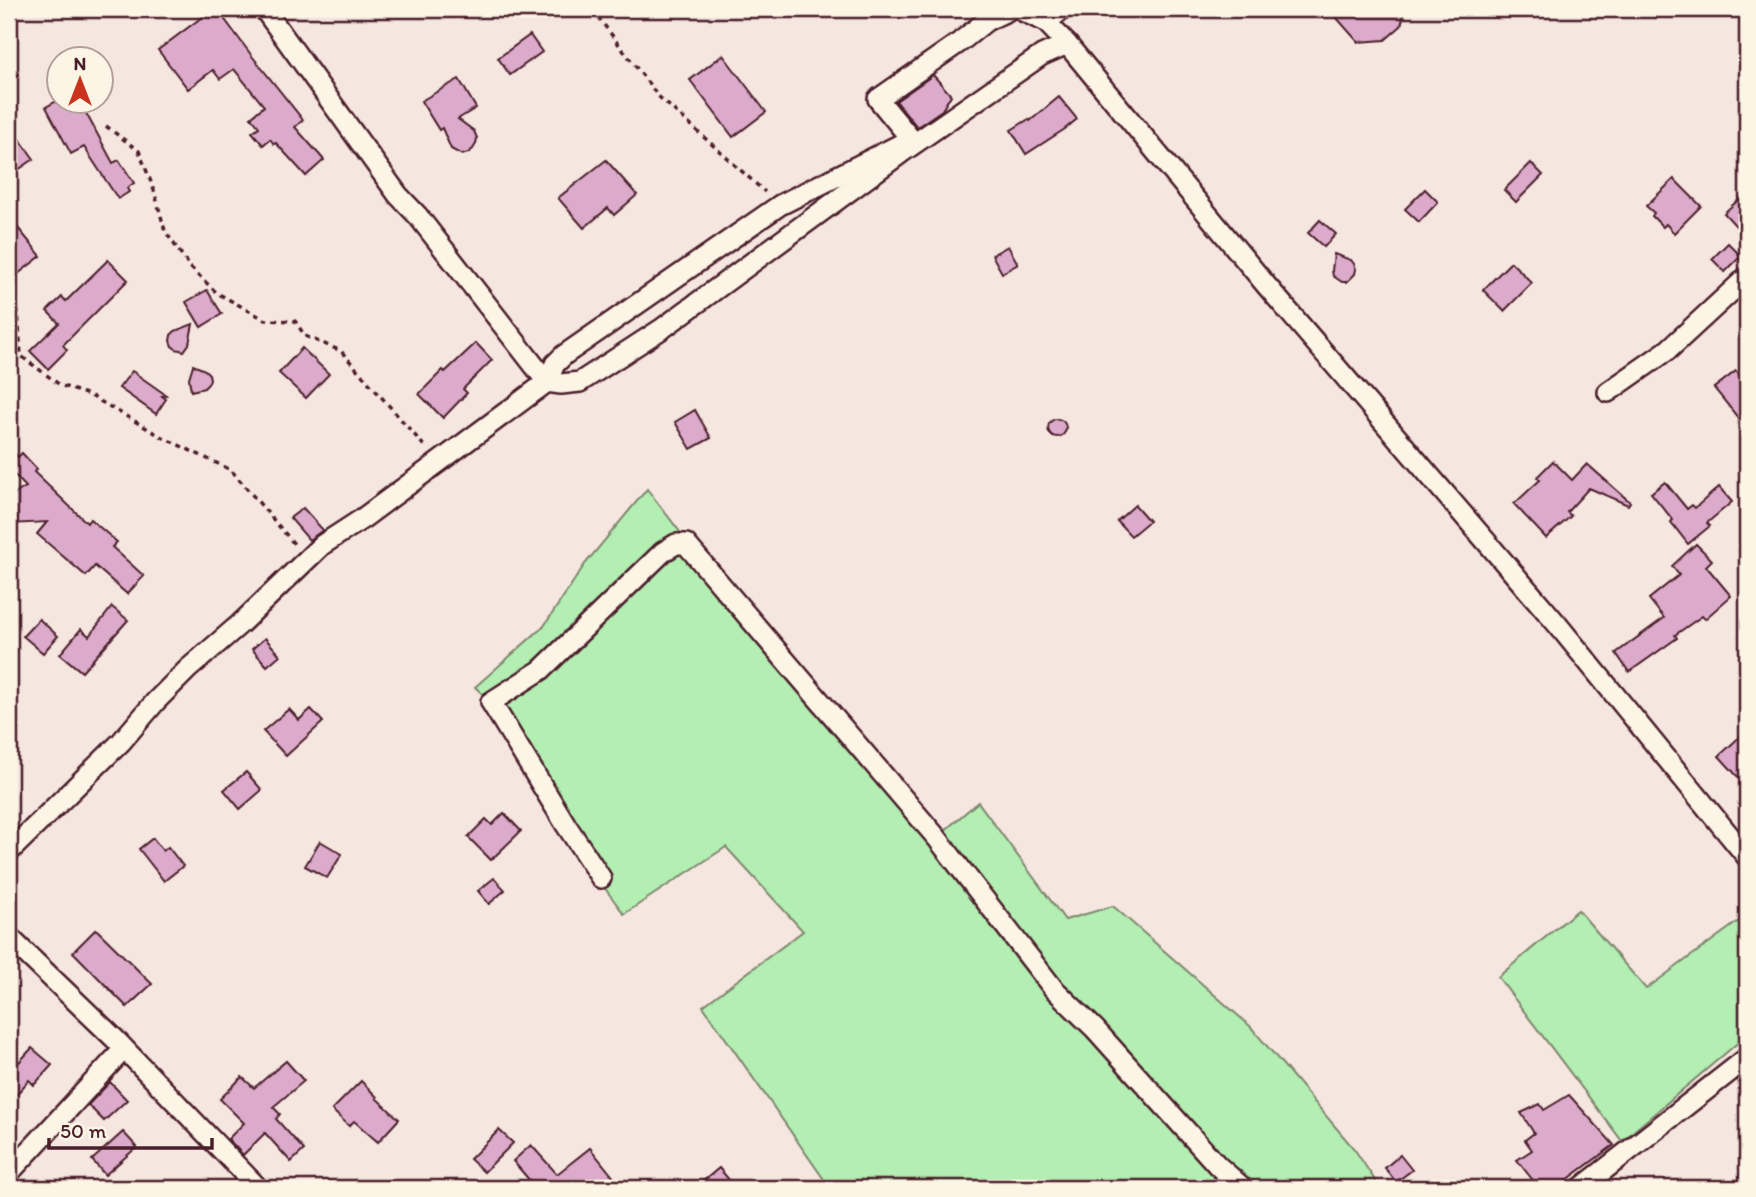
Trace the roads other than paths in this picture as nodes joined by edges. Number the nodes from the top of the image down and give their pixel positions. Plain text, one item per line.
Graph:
1 (264, 9) edge
2 (1011, 9) edge
3 (1018, 9) edge
4 (1063, 9) edge
5 (1046, 22) junction
6 (1067, 44) junction
7 (1747, 277) edge
8 (547, 382) junction
9 (1608, 392) dead end
10 (9, 852) edge
11 (1747, 857) edge
12 (601, 878) dead end
13 (9, 937) edge
14 (124, 1049) junction
15 (1747, 1058) edge
16 (9, 1173) edge
17 (258, 1188) edge
18 (1243, 1188) edge
19 (1581, 1188) edge

1 - 8 street
2 - 8 street
3 - 5 street
4 - 5 street
5 - 6 street
6 - 8 street
6 - 11 street
7 - 9 street
8 - 10 street
12 - 18 street
13 - 14 street
14 - 16 street
14 - 17 street
15 - 19 street

